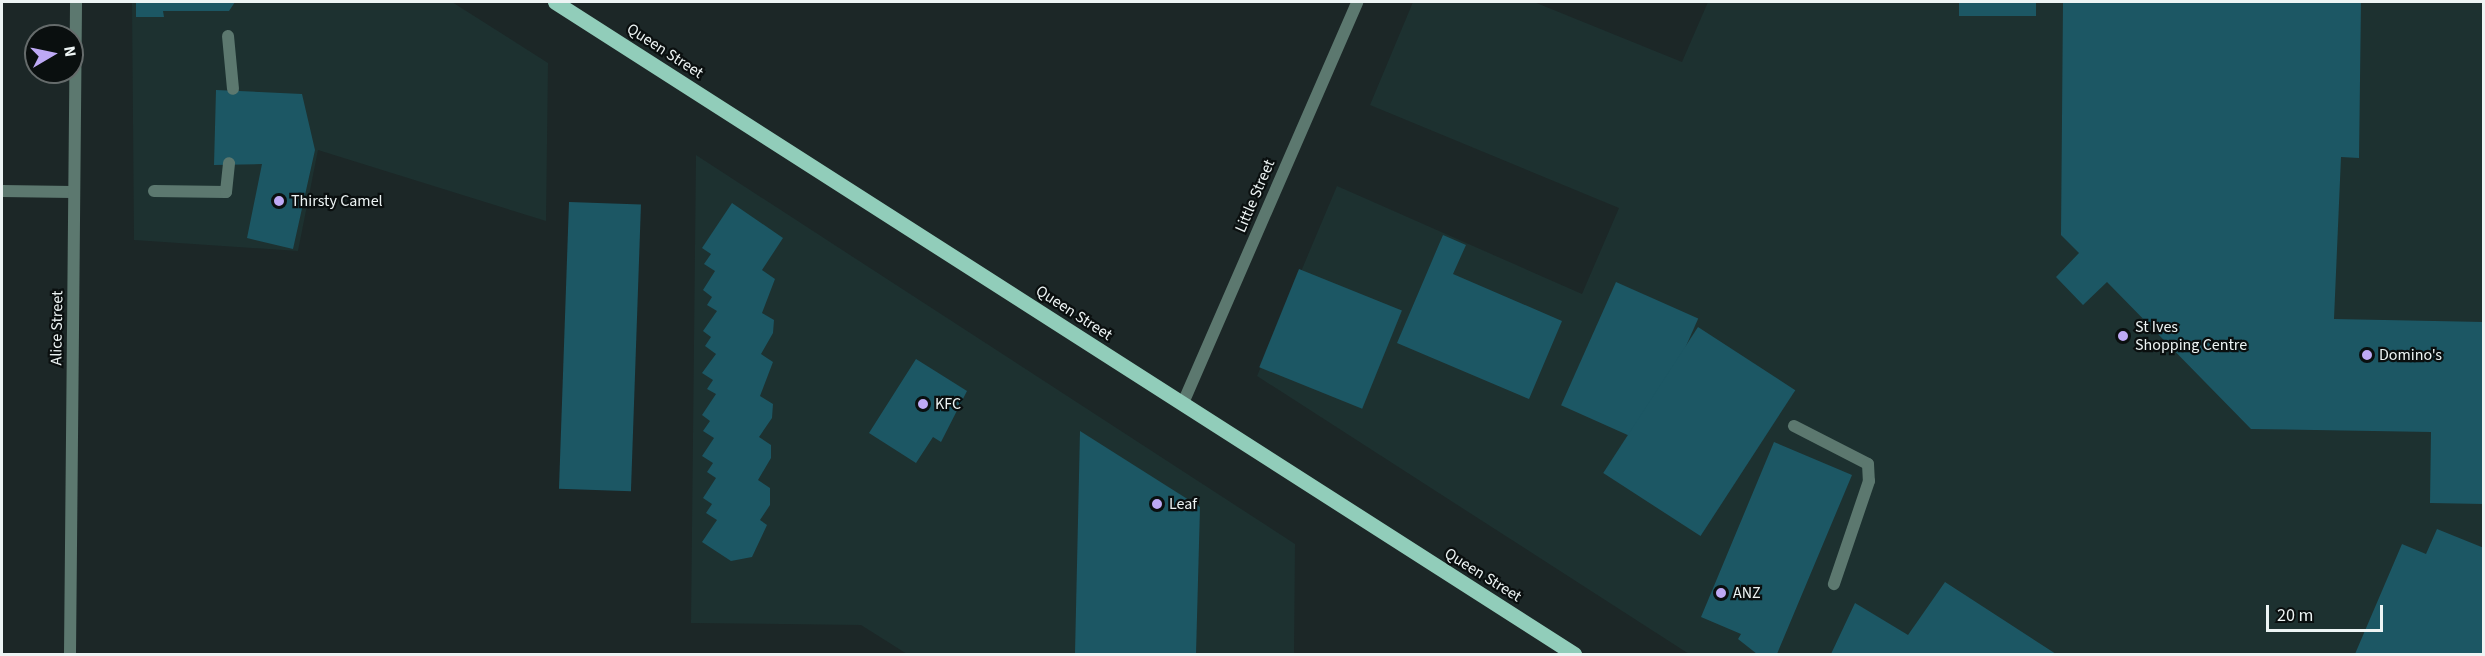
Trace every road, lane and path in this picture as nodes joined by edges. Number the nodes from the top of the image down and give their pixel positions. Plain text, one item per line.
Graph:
1 (76, 2) edge
2 (555, 2) edge
3 (1357, 2) edge
4 (228, 36) dead end
5 (233, 89) dead end
6 (229, 164) dead end
7 (2, 191) edge
8 (154, 191) dead end
9 (72, 192) junction
10 (1183, 403) junction
11 (1794, 426) dead end
12 (1834, 584) dead end
13 (70, 654) edge
14 (1574, 654) edge

1 - 9 street, Alice Street
2 - 10 main road, Queen Street
3 - 10 street, Little Street
4 - 5 street
6 - 8 street
7 - 9 street
9 - 13 street, Alice Street
10 - 14 main road, Queen Street
11 - 12 street

